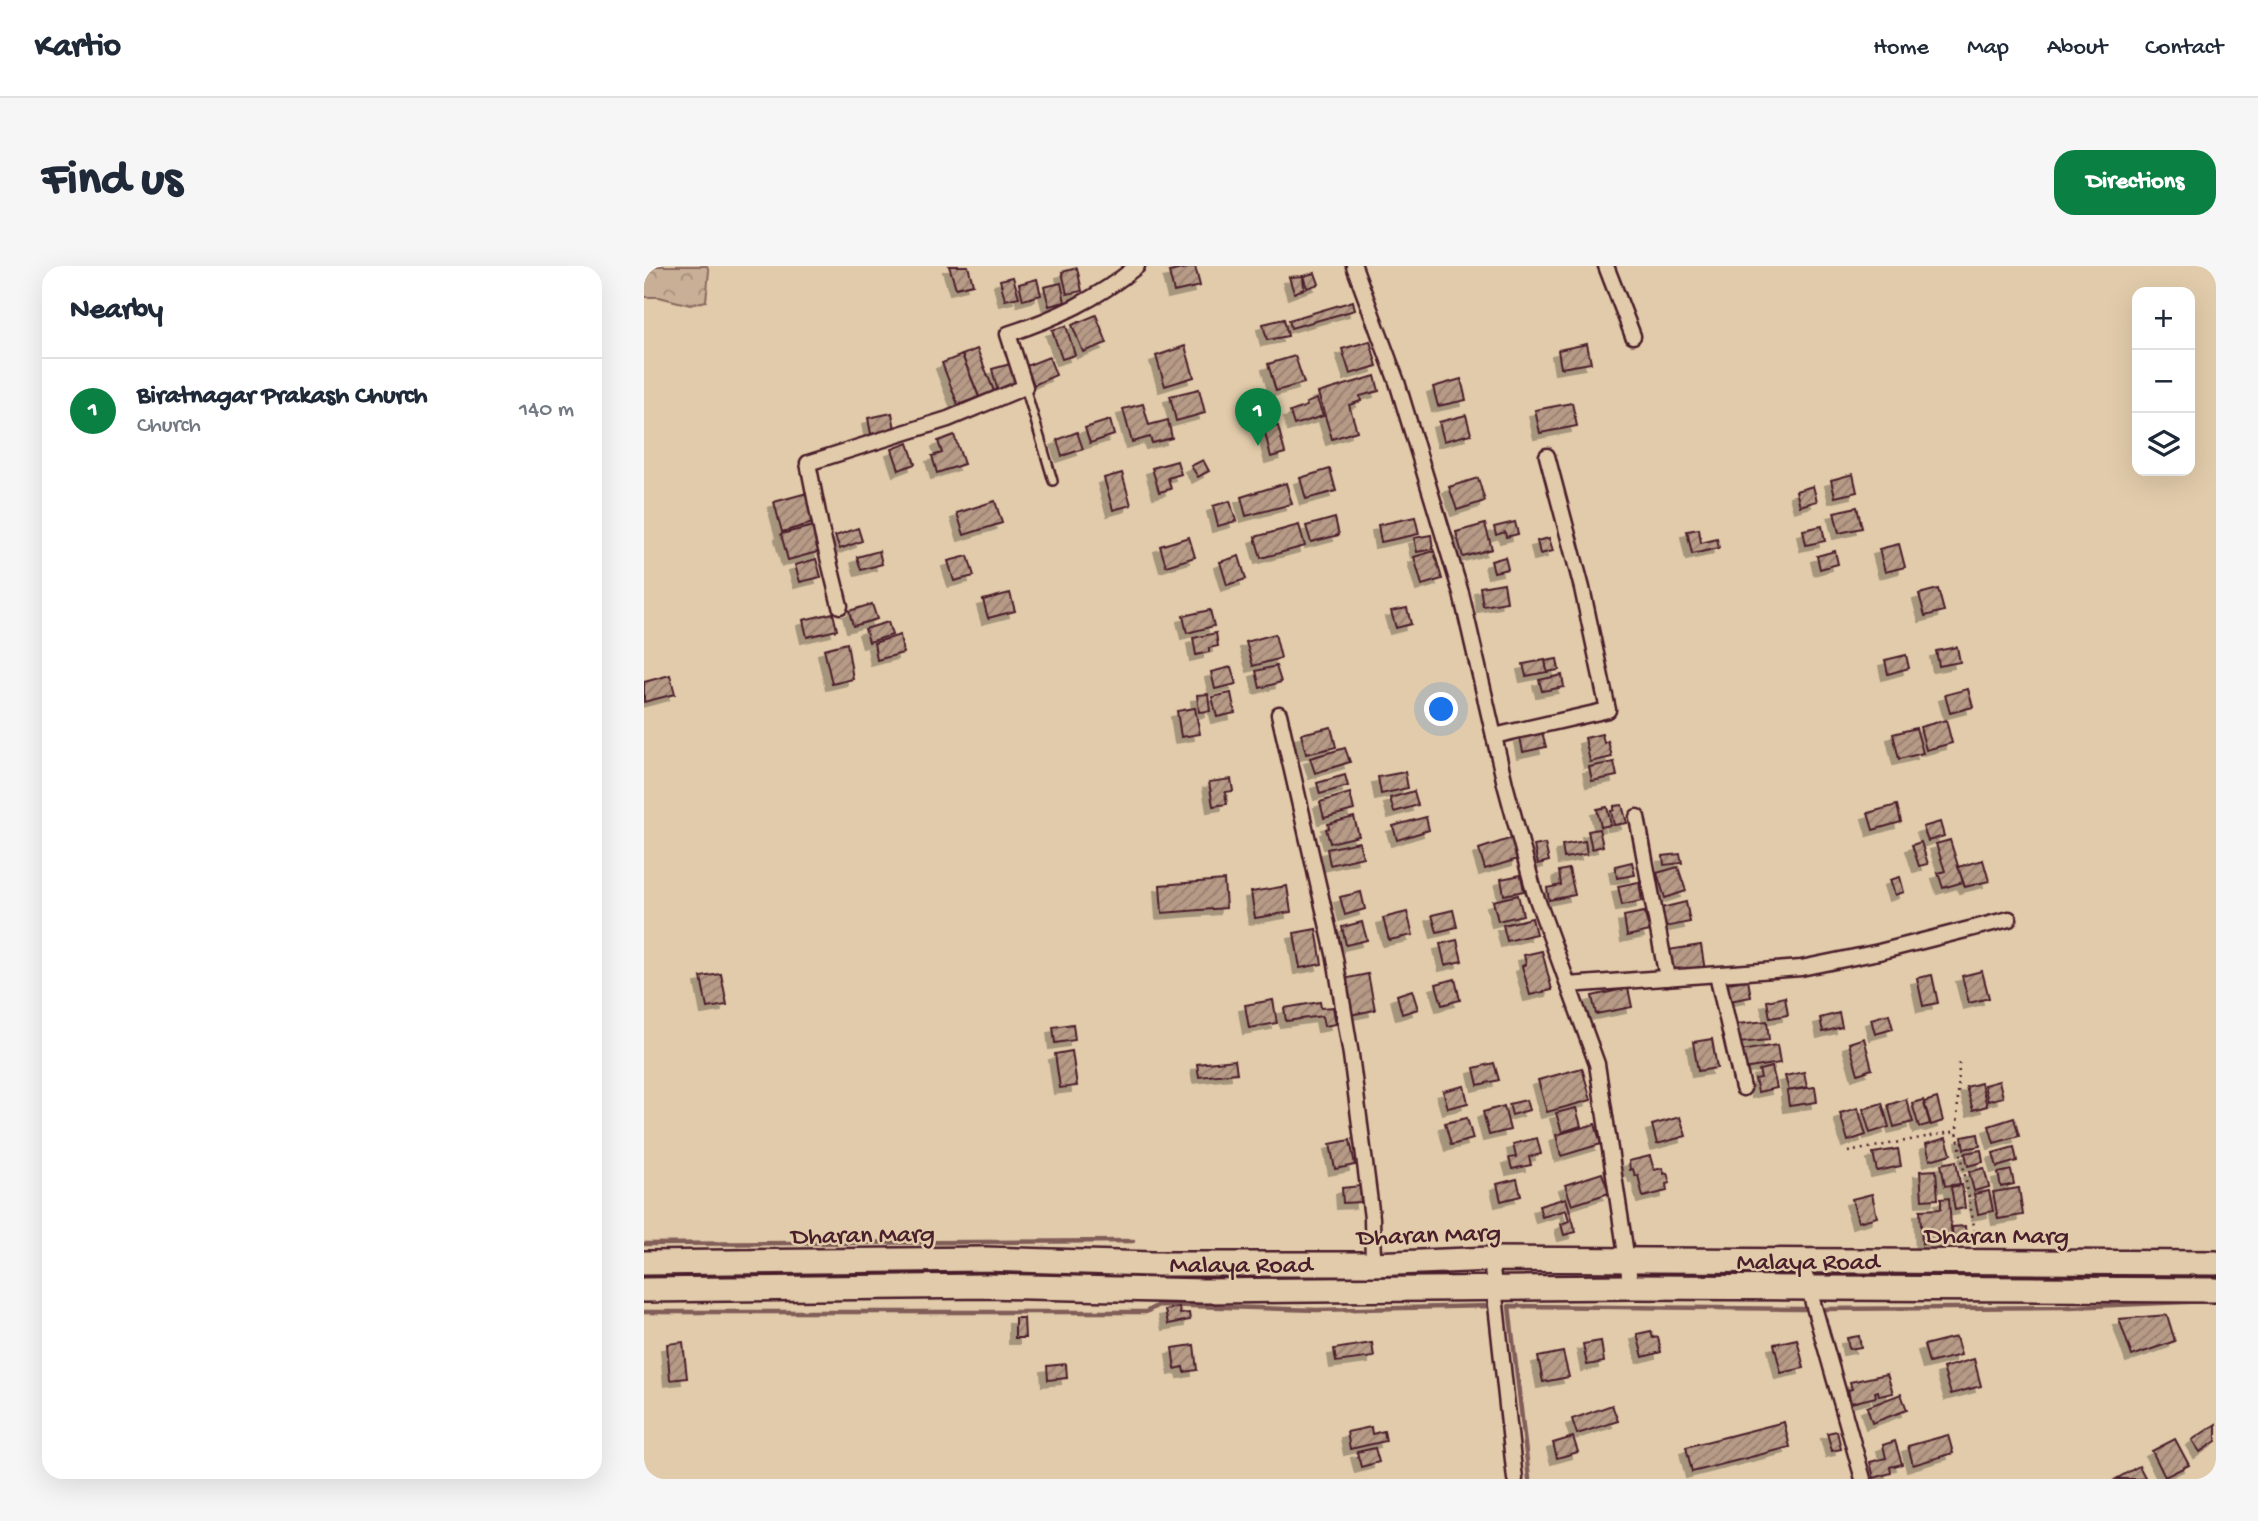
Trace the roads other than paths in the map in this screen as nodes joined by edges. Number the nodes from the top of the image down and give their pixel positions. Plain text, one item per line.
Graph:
1 (1138, 266) edge
2 (1354, 266) edge
3 (1606, 266) edge
4 (1633, 336) dead end
5 (1025, 387) junction
6 (1547, 456) dead end
7 (1053, 481) dead end
8 (840, 606) dead end
9 (1279, 714) dead end
10 (1494, 736) junction
11 (1637, 817) dead end
12 (2009, 919) dead end
13 (1717, 975) junction
14 (1667, 978) junction
15 (1568, 985) junction
16 (1743, 1088) dead end
17 (1491, 1259) junction
18 (1629, 1260) junction
19 (1801, 1261) junction
20 (644, 1263) edge
21 (2216, 1263) edge
22 (1373, 1264) junction
23 (1493, 1287) junction
24 (1631, 1287) junction
25 (1808, 1289) junction
26 (644, 1290) edge
27 (2216, 1290) edge
28 (1516, 1479) edge
29 (1863, 1479) edge

1 - 5 street
2 - 10 street
3 - 4 street
5 - 7 lane
5 - 8 street
6 - 10 street
9 - 22 street
10 - 15 street
11 - 14 street
12 - 13 street
13 - 14 street
13 - 16 street
14 - 15 street
15 - 18 street
17 - 18 main road, Dharan Marg
17 - 22 main road, Dharan Marg
17 - 23 street
18 - 19 main road, Dharan Marg
18 - 24 street
19 - 21 main road, Dharan Marg
19 - 25 street
20 - 22 main road, Dharan Marg
23 - 24 main road, Malaya Road
23 - 26 main road, Malaya Road
23 - 28 street
24 - 25 main road, Malaya Road
25 - 27 main road, Malaya Road
25 - 29 street

